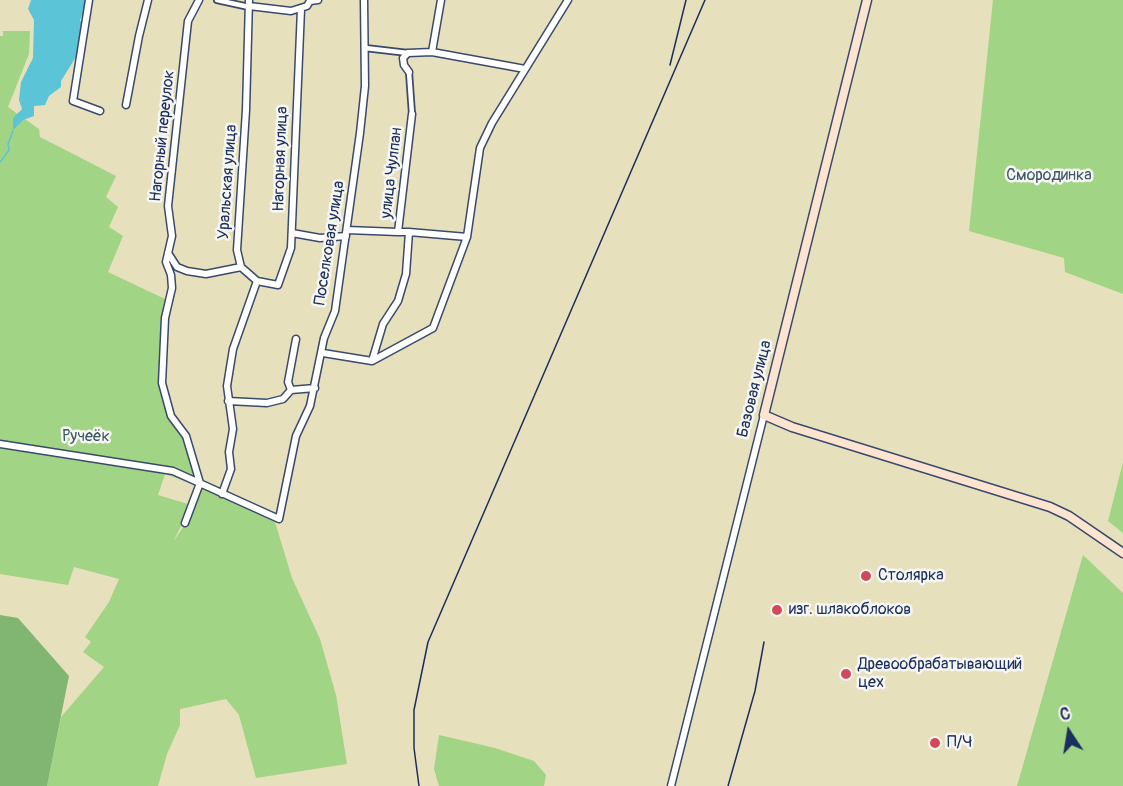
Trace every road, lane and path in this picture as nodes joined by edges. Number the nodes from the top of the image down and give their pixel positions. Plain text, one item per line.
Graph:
1 (89, 0) edge
2 (148, 0) edge
3 (199, 0) edge
4 (217, 0) edge
5 (310, 0) edge
6 (318, 0) edge
7 (364, 0) edge
8 (441, 0) edge
9 (568, 0) edge
10 (867, 0) edge
11 (249, 4) edge
12 (301, 9) junction
13 (364, 48) junction
14 (432, 52) junction
15 (408, 53) junction
16 (525, 69) junction
17 (409, 72) joint
18 (126, 105) dead end
19 (100, 111) dead end
20 (412, 114) joint
21 (398, 232) junction
22 (409, 232) junction
23 (292, 233) junction
24 (346, 233) junction
25 (467, 237) junction
26 (168, 253) junction
27 (240, 267) junction
28 (257, 281) junction
29 (296, 339) dead end
30 (323, 353) junction
31 (372, 361) junction
32 (315, 388) junction
33 (291, 390) junction
34 (228, 401) junction
35 (764, 415) junction
36 (0, 444) edge
37 (200, 483) junction
38 (222, 494) junction
39 (185, 522) dead end
40 (1123, 553) edge
41 (671, 786) edge

1 - 19 street
2 - 18 street
3 - 26 street, Нагорный переулок
4 - 11 street
5 - 6 street
5 - 12 street
7 - 13 street, Поселковая улица
8 - 14 street
9 - 16 street
10 - 35 main road, Базовая улица
11 - 12 street
11 - 27 street, Уральская улица
12 - 23 street, Нагорная улица
13 - 15 street
13 - 24 street, Поселковая улица
14 - 15 street
14 - 16 street
15 - 17 street
16 - 25 street
17 - 20 street
20 - 21 street, улица Чулпан
21 - 22 street, улица Чулпан
21 - 24 street
22 - 25 street
22 - 31 street, улица Чулпан
23 - 24 street
23 - 28 street, Нагорная улица
24 - 30 street, Поселковая улица
25 - 31 street
26 - 27 street
26 - 37 street, Нагорный переулок
27 - 28 street
28 - 34 street
29 - 33 street
30 - 31 street
30 - 32 street, Поселковая улица
32 - 33 street
32 - 38 street, Поселковая улица
33 - 34 street
34 - 38 street
35 - 40 main road
35 - 41 street, Базовая улица
36 - 37 street
37 - 38 street
37 - 39 street

